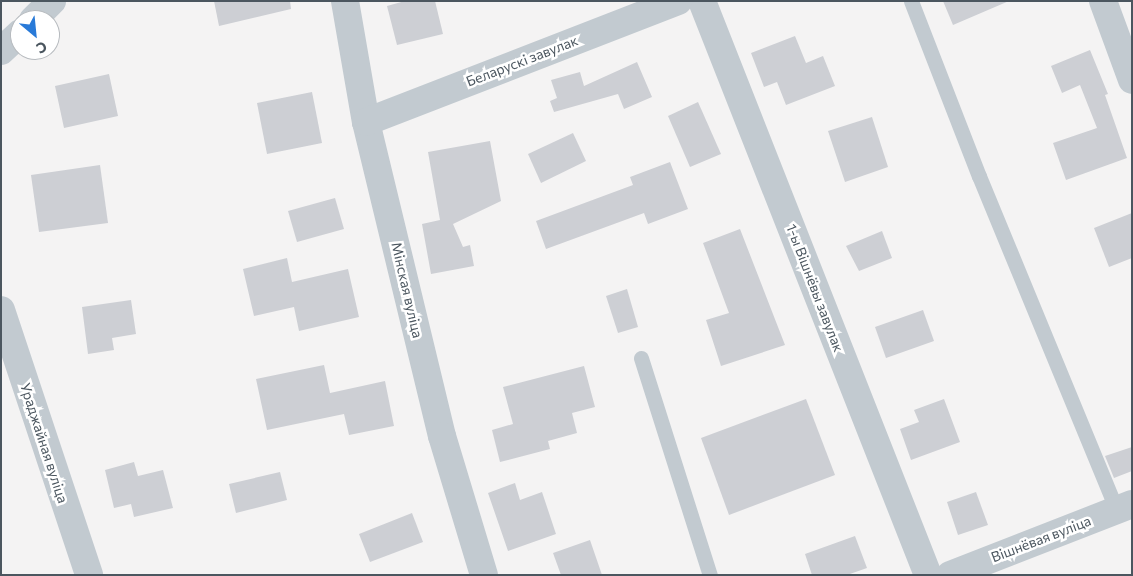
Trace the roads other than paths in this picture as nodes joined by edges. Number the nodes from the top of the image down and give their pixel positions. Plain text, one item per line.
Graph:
1 (52, 1) edge
2 (345, 1) edge
3 (678, 1) edge
4 (702, 1) edge
5 (911, 1) edge
6 (1103, 1) edge
7 (43, 10) edge
8 (1132, 80) edge
9 (366, 122) junction
10 (1, 310) edge
11 (641, 358) dead end
12 (1124, 507) edge
13 (89, 575) edge
14 (484, 575) edge
15 (710, 575) edge
16 (928, 575) edge
17 (950, 575) edge

1 - 7 street
2 - 9 street, Мінская вуліца
3 - 9 street, Беларускі завулак
4 - 16 street, 1-ы Вішнёвы завулак
5 - 12 lane
6 - 8 street
9 - 14 street, Мінская вуліца
10 - 13 street, Ураджайная вуліца
11 - 15 lane
12 - 17 street, Вішнёвая вуліца

